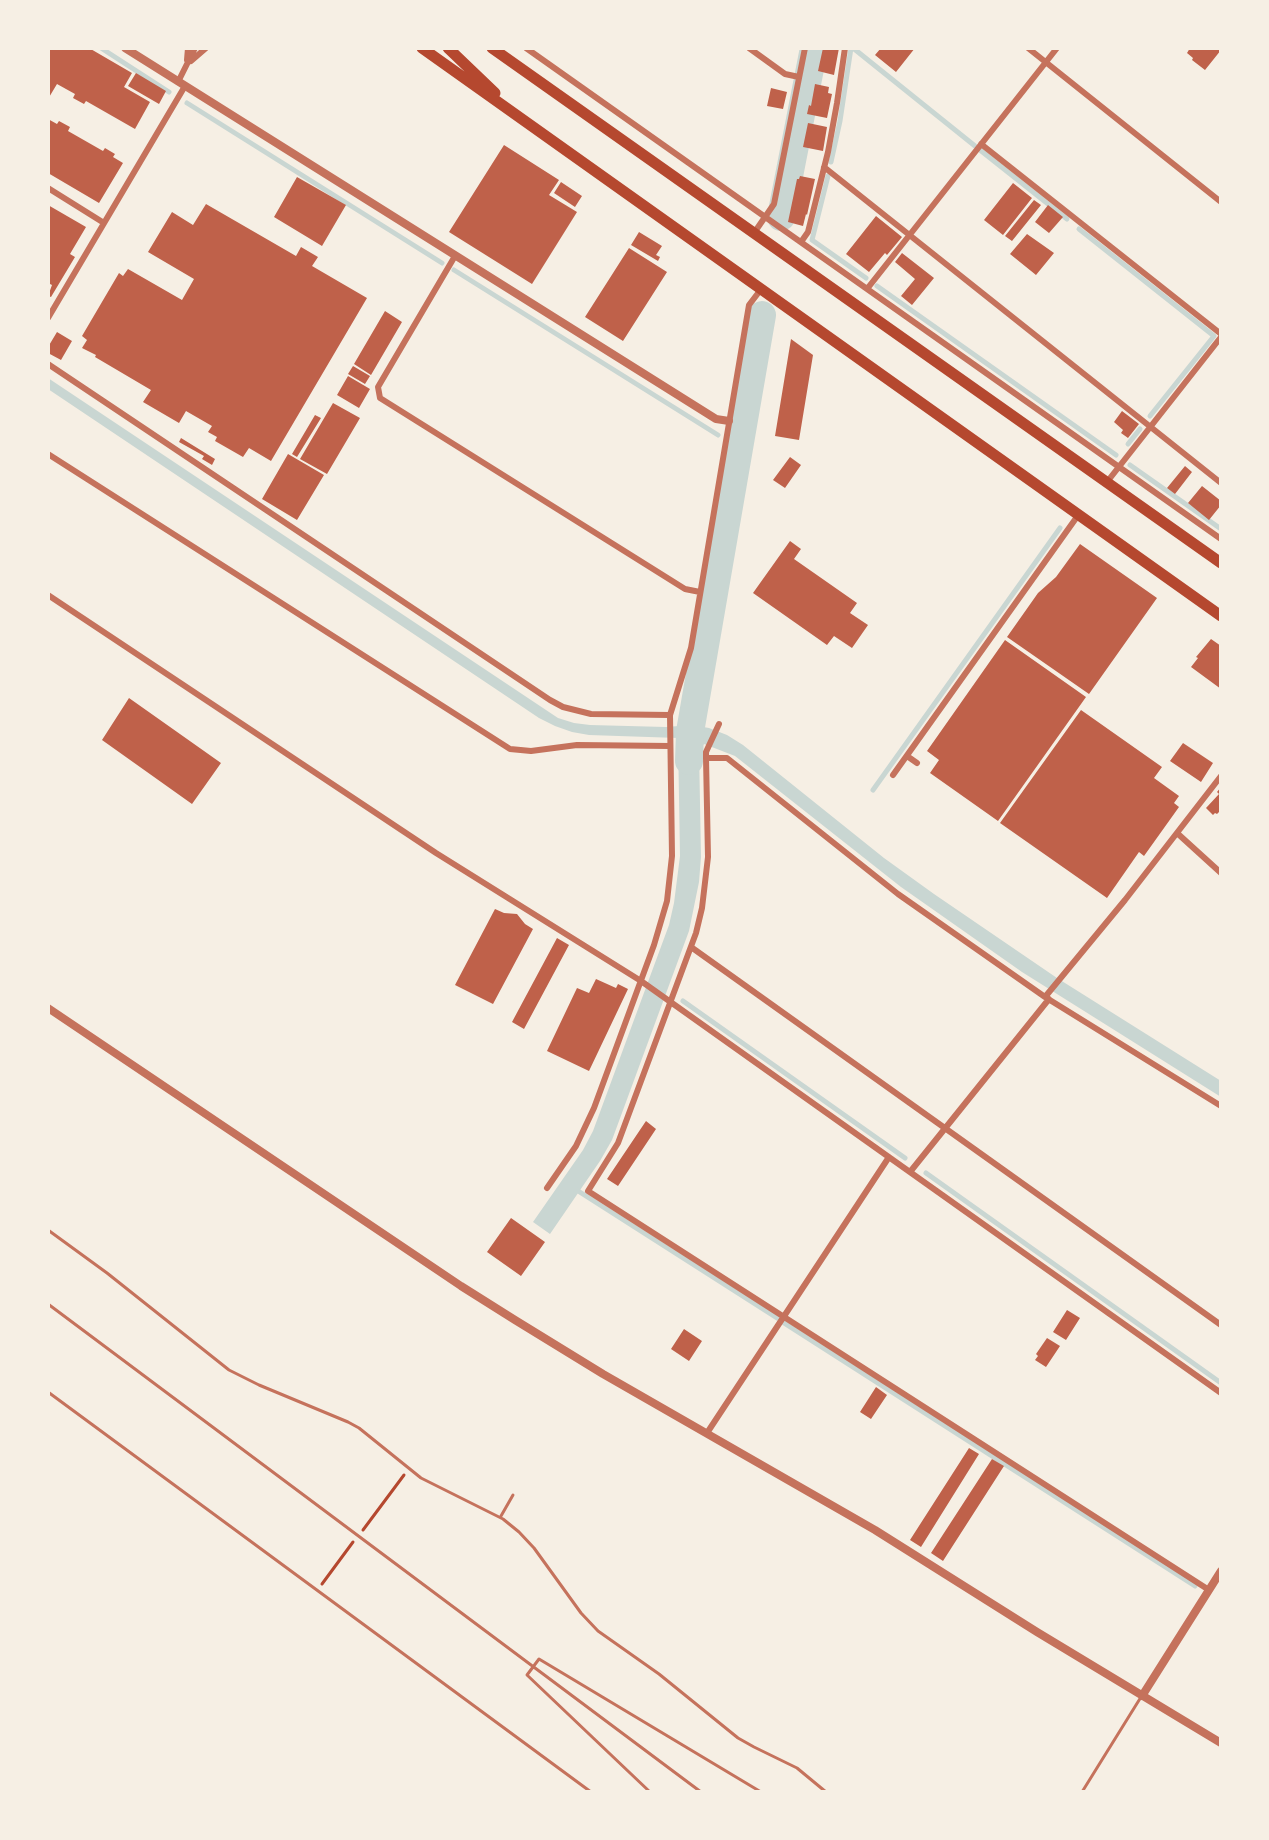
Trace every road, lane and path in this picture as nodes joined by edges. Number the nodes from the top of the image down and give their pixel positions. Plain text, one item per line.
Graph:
1 (125, 48) edge
2 (188, 48) edge
3 (195, 48) edge
4 (206, 48) edge
5 (422, 48) edge
6 (448, 48) edge
7 (492, 48) edge
8 (526, 48) edge
9 (749, 48) edge
10 (805, 48) edge
11 (845, 48) edge
12 (1028, 48) edge
13 (1057, 48) edge
14 (1046, 62) junction
15 (187, 64) junction
16 (799, 77) junction
17 (181, 84) junction
18 (515, 114) junction
19 (981, 144) junction
20 (824, 167) junction
21 (48, 188) edge
22 (1221, 202) edge
23 (765, 217) junction
24 (104, 223) junction
25 (754, 233) junction
26 (909, 235) junction
27 (801, 242) junction
28 (455, 256) junction
29 (820, 256) junction
30 (808, 272) junction
31 (762, 288) junction
32 (867, 289) junction
33 (48, 318) edge
34 (1221, 336) edge
35 (48, 364) edge
36 (729, 421) junction
37 (1150, 426) junction
38 (48, 454) edge
39 (1118, 466) junction
40 (1107, 482) junction
41 (1221, 483) edge
42 (1079, 514) junction
43 (1221, 539) edge
44 (1221, 563) edge
45 (700, 592) junction
46 (48, 595) edge
47 (1221, 616) edge
48 (670, 719) junction
49 (718, 726) dead end
50 (670, 744) junction
51 (907, 756) junction
52 (706, 758) junction
53 (917, 763) dead end
54 (893, 775) dead end
55 (1221, 776) edge
56 (1177, 833) junction
57 (1221, 873) edge
58 (691, 947) junction
59 (644, 983) junction
60 (1047, 996) junction
61 (669, 1000) junction
62 (48, 1008) edge
63 (1221, 1106) edge
64 (946, 1128) junction
65 (889, 1157) junction
66 (910, 1172) junction
67 (547, 1188) dead end
68 (48, 1230) edge
69 (48, 1304) edge
70 (783, 1316) junction
71 (1221, 1325) edge
72 (48, 1392) edge
73 (1221, 1393) edge
74 (707, 1433) junction
75 (408, 1469) junction
76 (513, 1495) dead end
77 (501, 1518) junction
78 (362, 1531) dead end
79 (355, 1540) dead end
80 (1221, 1571) edge
81 (317, 1590) junction
82 (1209, 1590) junction
83 (533, 1667) junction
84 (1142, 1696) junction
85 (1221, 1743) edge
86 (591, 1792) edge
87 (650, 1792) edge
88 (701, 1792) edge
89 (761, 1792) edge
90 (826, 1792) edge
91 (1082, 1792) edge

1 - 17 street
2 - 15 street
3 - 15 street
4 - 15 street
5 - 18 highway
6 - 18 highway
7 - 25 highway
8 - 23 street
9 - 16 street
10 - 16 street
11 - 20 street
12 - 14 street
13 - 14 street
14 - 19 street
14 - 22 street
15 - 17 street
16 - 23 street
17 - 24 street
17 - 28 street
18 - 31 highway
19 - 26 street
19 - 34 street
20 - 26 street
20 - 27 street
21 - 24 street
23 - 25 street
23 - 27 street
24 - 33 street
25 - 30 highway
26 - 32 street
26 - 37 street
27 - 29 street
28 - 36 street
28 - 45 street
29 - 30 street
29 - 32 street
30 - 40 highway
31 - 36 street
31 - 42 highway
32 - 39 street
34 - 37 street
35 - 48 street
36 - 45 street
37 - 39 street
37 - 41 street
38 - 50 street
39 - 40 street
39 - 43 street
40 - 44 highway
42 - 47 highway
42 - 51 street
45 - 48 street
46 - 59 street
48 - 50 street
49 - 52 street
50 - 59 street
51 - 53 street
51 - 54 street
52 - 58 street
52 - 60 street
55 - 56 street
56 - 57 street
56 - 60 street
58 - 61 street
58 - 64 street
59 - 61 street
59 - 67 street
60 - 63 street
60 - 64 street
61 - 65 street
61 - 70 street
62 - 74 street
64 - 66 street
64 - 71 street
65 - 66 street
65 - 70 street
66 - 73 street
68 - 75 lane
69 - 83 lane
70 - 74 street
70 - 82 street
72 - 81 lane
74 - 84 street
75 - 77 lane
75 - 78 path
76 - 77 lane
77 - 90 lane
79 - 81 path
80 - 82 street
81 - 86 lane
82 - 84 street
83 - 87 lane
83 - 88 lane
83 - 89 lane
84 - 85 street
84 - 91 lane

